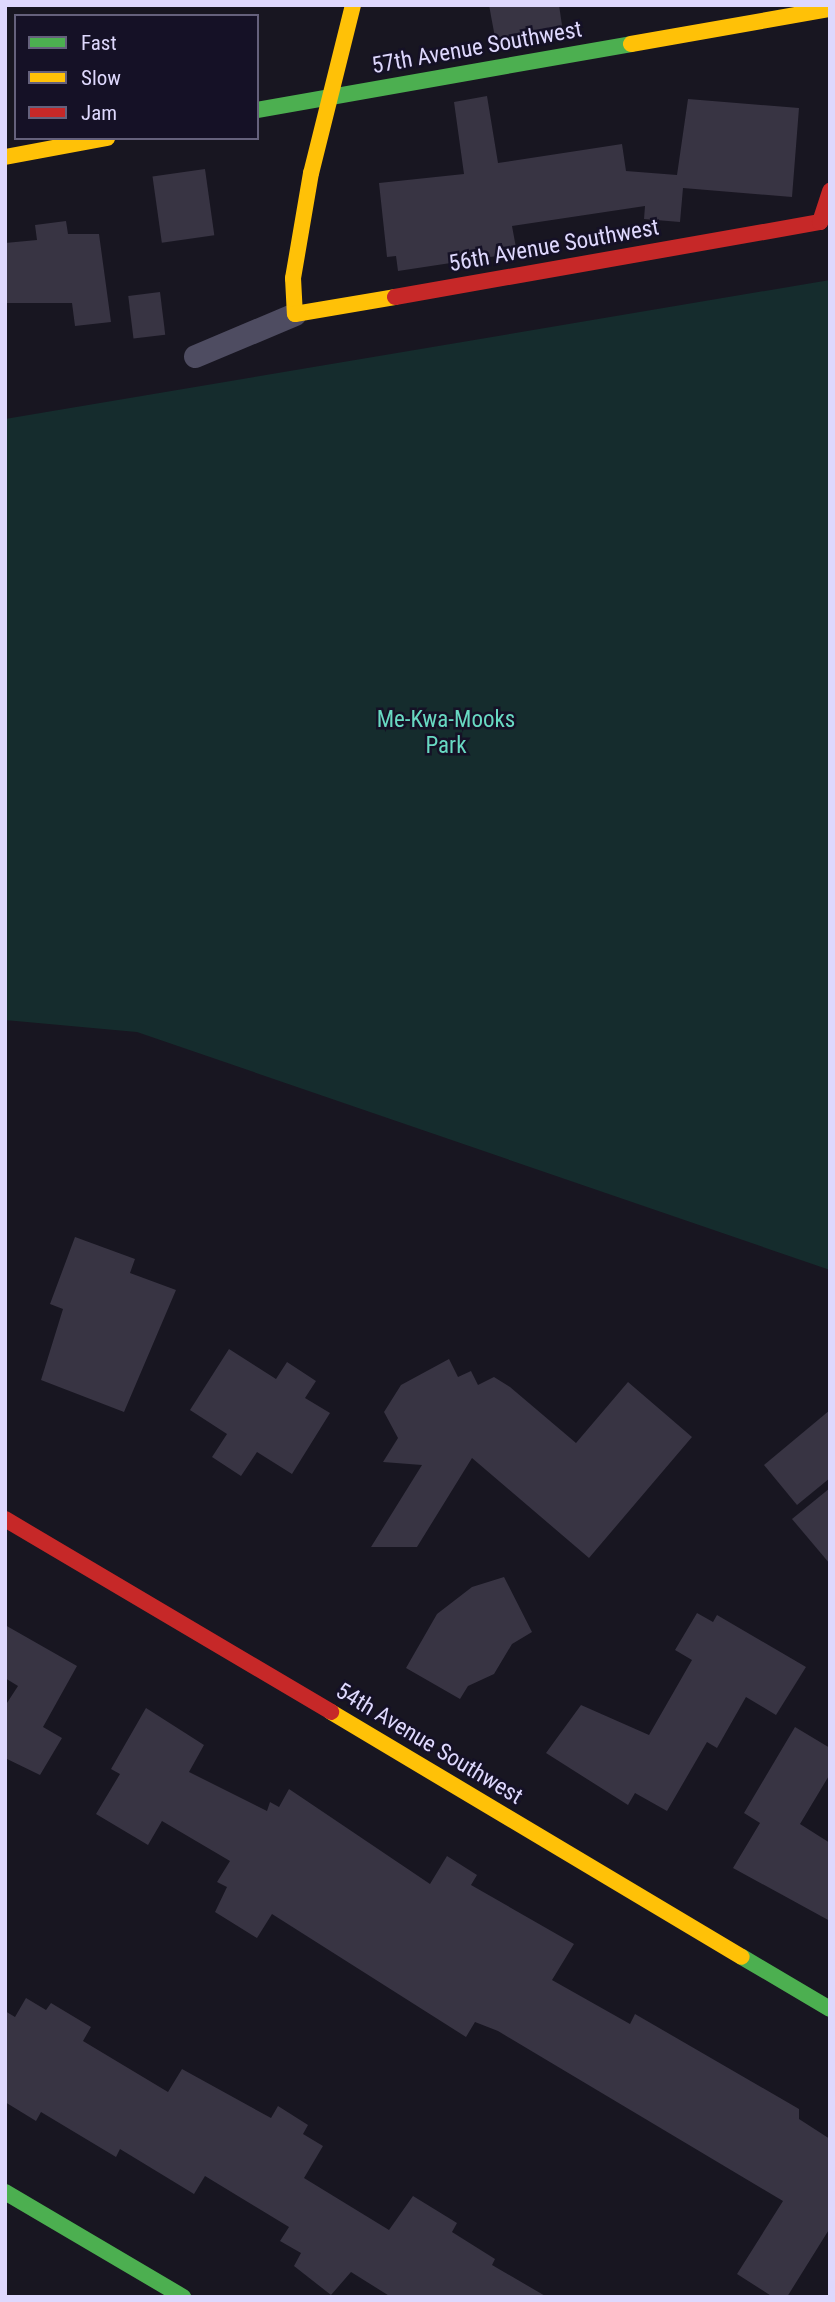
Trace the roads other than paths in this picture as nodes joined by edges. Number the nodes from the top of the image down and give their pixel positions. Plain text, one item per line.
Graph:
1 (353, 5) edge
2 (830, 9) edge
3 (335, 95) junction
4 (259, 110) edge
5 (96, 140) edge
6 (5, 157) edge
7 (830, 191) edge
8 (295, 314) junction
9 (195, 356) dead end
10 (5, 1519) edge
11 (830, 2009) edge
12 (5, 2192) edge
13 (183, 2297) edge

1 - 3 street
2 - 3 street, 57th Avenue Southwest
3 - 4 street, 57th Avenue Southwest
3 - 8 street
5 - 6 street
7 - 8 street, 56th Avenue Southwest
8 - 9 lane
10 - 11 street, 54th Avenue Southwest
12 - 13 street

